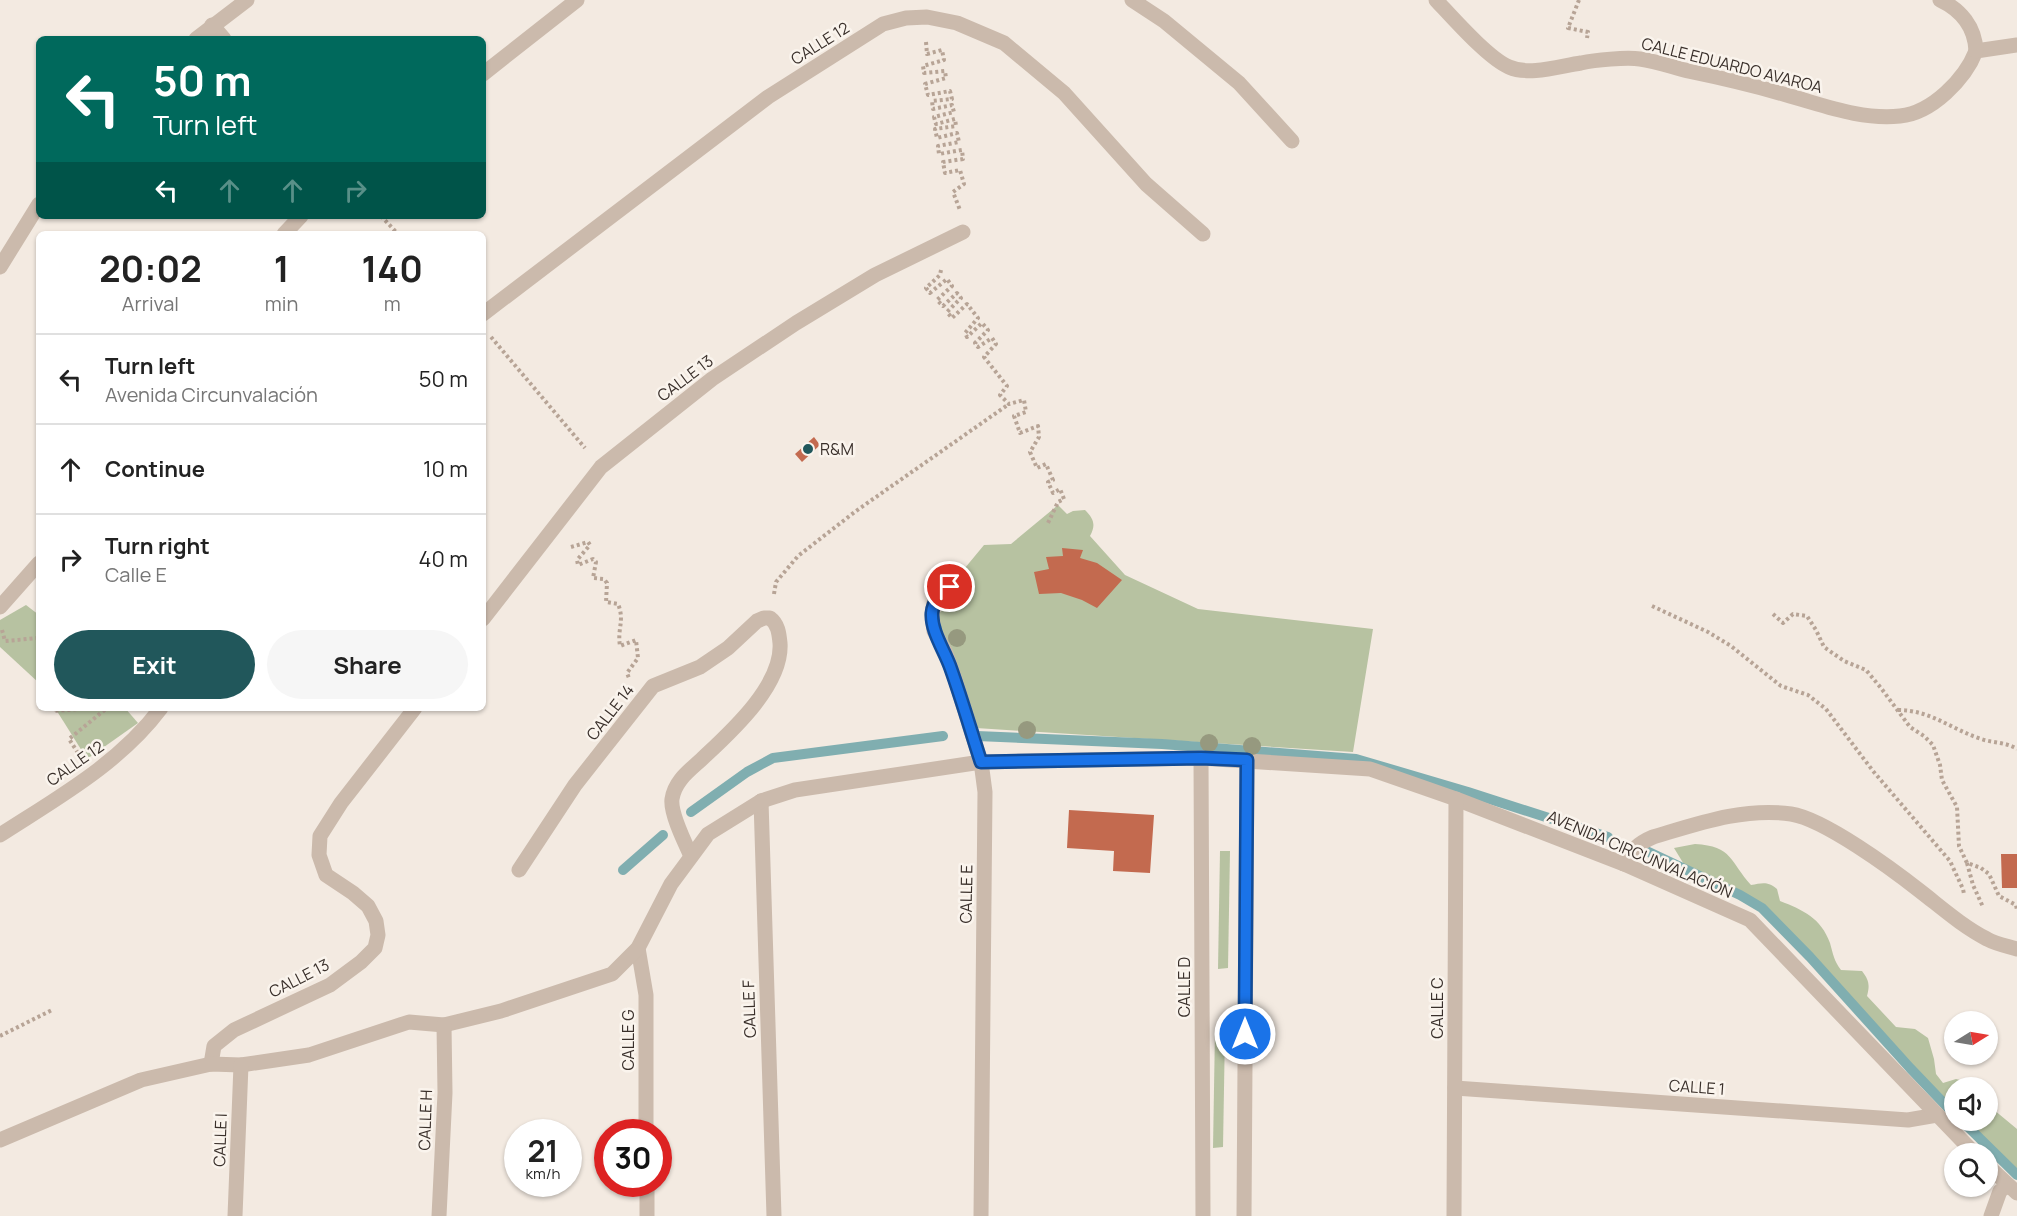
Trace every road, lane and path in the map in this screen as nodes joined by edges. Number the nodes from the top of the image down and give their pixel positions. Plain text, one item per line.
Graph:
1 (247, 0) edge
2 (577, 0) edge
3 (1132, 0) edge
4 (1436, 0) edge
5 (1579, 0) edge
6 (1940, 0) edge
7 (927, 18) junction
8 (212, 26) junction
9 (200, 36) edge
10 (221, 36) edge
11 (2017, 45) edge
12 (1976, 51) junction
13 (1584, 62) junction
14 (486, 72) edge
15 (1292, 141) dead end
16 (953, 192) dead end
17 (36, 209) edge
18 (298, 219) edge
19 (384, 219) edge
20 (287, 231) edge
21 (395, 231) edge
22 (963, 232) dead end
23 (1203, 234) dead end
24 (942, 264) dead end
25 (0, 267) edge
26 (486, 312) edge
27 (490, 336) dead end
28 (1009, 404) junction
29 (601, 467) junction
30 (1048, 523) dead end
31 (566, 549) dead end
32 (36, 566) edge
33 (950, 587) dead end
34 (1652, 606) dead end
35 (0, 607) edge
36 (1773, 614) dead end
37 (486, 615) edge
38 (770, 618) junction
39 (0, 627) edge
40 (36, 638) edge
41 (640, 703) junction
42 (1897, 710) junction
43 (103, 711) edge
44 (158, 711) edge
45 (413, 711) edge
46 (2017, 748) edge
47 (1201, 758) junction
48 (1247, 760) junction
49 (981, 762) junction
50 (91, 775) junction
51 (1456, 799) junction
52 (761, 801) junction
53 (0, 835) edge
54 (691, 856) junction
55 (1967, 863) junction
56 (1624, 864) junction
57 (519, 870) dead end
58 (2017, 910) edge
59 (1954, 917) junction
60 (1988, 940) junction
61 (638, 948) junction
62 (2017, 949) edge
63 (52, 1010) dead end
64 (444, 1025) junction
65 (0, 1036) edge
66 (211, 1064) junction
67 (241, 1065) junction
68 (1455, 1088) junction
69 (1937, 1115) junction
70 (646, 1119) edge
71 (0, 1140) edge
72 (1964, 1143) edge
73 (1998, 1176) edge
74 (2012, 1190) edge
75 (646, 1197) edge
76 (235, 1216) edge
77 (439, 1216) edge
78 (647, 1216) edge
79 (774, 1216) edge
80 (981, 1216) edge
81 (1203, 1216) edge
82 (1244, 1216) edge
83 (1454, 1216) edge
84 (1991, 1216) edge

1 - 8 street
2 - 14 street
3 - 15 street
4 - 13 street, CALLE EDUARDO AVAROA
5 - 13 path
6 - 12 street
7 - 16 path
7 - 23 street, CALLE 12
7 - 26 street, CALLE 12
8 - 9 street
8 - 10 street
11 - 12 street
12 - 13 street, CALLE EDUARDO AVAROA
17 - 25 street
18 - 20 street
19 - 21 path
22 - 29 street, CALLE 13
24 - 28 path
27 - 29 path
28 - 30 path
28 - 38 path
29 - 37 street, CALLE 13
31 - 41 path
32 - 35 street
33 - 49 street, CALLE E
34 - 59 path
36 - 42 path
38 - 41 street, CALLE 14
38 - 54 street
39 - 40 path
41 - 57 street, CALLE 14
42 - 46 path
42 - 55 path
43 - 50 path
44 - 50 street, CALLE 12
45 - 66 street, CALLE 13
47 - 48 street, AVENIDA CIRCUNVALACIÓN
47 - 49 street, AVENIDA CIRCUNVALACIÓN
47 - 81 street, CALLE D
48 - 51 street, AVENIDA CIRCUNVALACIÓN
48 - 82 street
49 - 52 street, AVENIDA CIRCUNVALACIÓN
49 - 80 street, CALLE E
50 - 53 street, CALLE 12
51 - 56 street, AVENIDA CIRCUNVALACIÓN
51 - 68 street, CALLE C
52 - 54 street, AVENIDA CIRCUNVALACIÓN
52 - 79 street, CALLE F
54 - 61 street, AVENIDA CIRCUNVALACIÓN
55 - 58 path
55 - 60 path
56 - 59 street
56 - 69 street, AVENIDA CIRCUNVALACIÓN
59 - 60 street
60 - 62 street
61 - 64 street, AVENIDA CIRCUNVALACIÓN
61 - 70 street, CALLE G
63 - 65 path
64 - 67 street, AVENIDA CIRCUNVALACIÓN
64 - 77 street, CALLE H
66 - 67 street, AVENIDA CIRCUNVALACIÓN
66 - 71 street, AVENIDA CIRCUNVALACIÓN
67 - 76 street, CALLE I
68 - 69 street, CALLE 1
68 - 83 street, CALLE C
69 - 72 street, AVENIDA CIRCUNVALACIÓN
73 - 74 street
74 - 84 street
75 - 78 street

